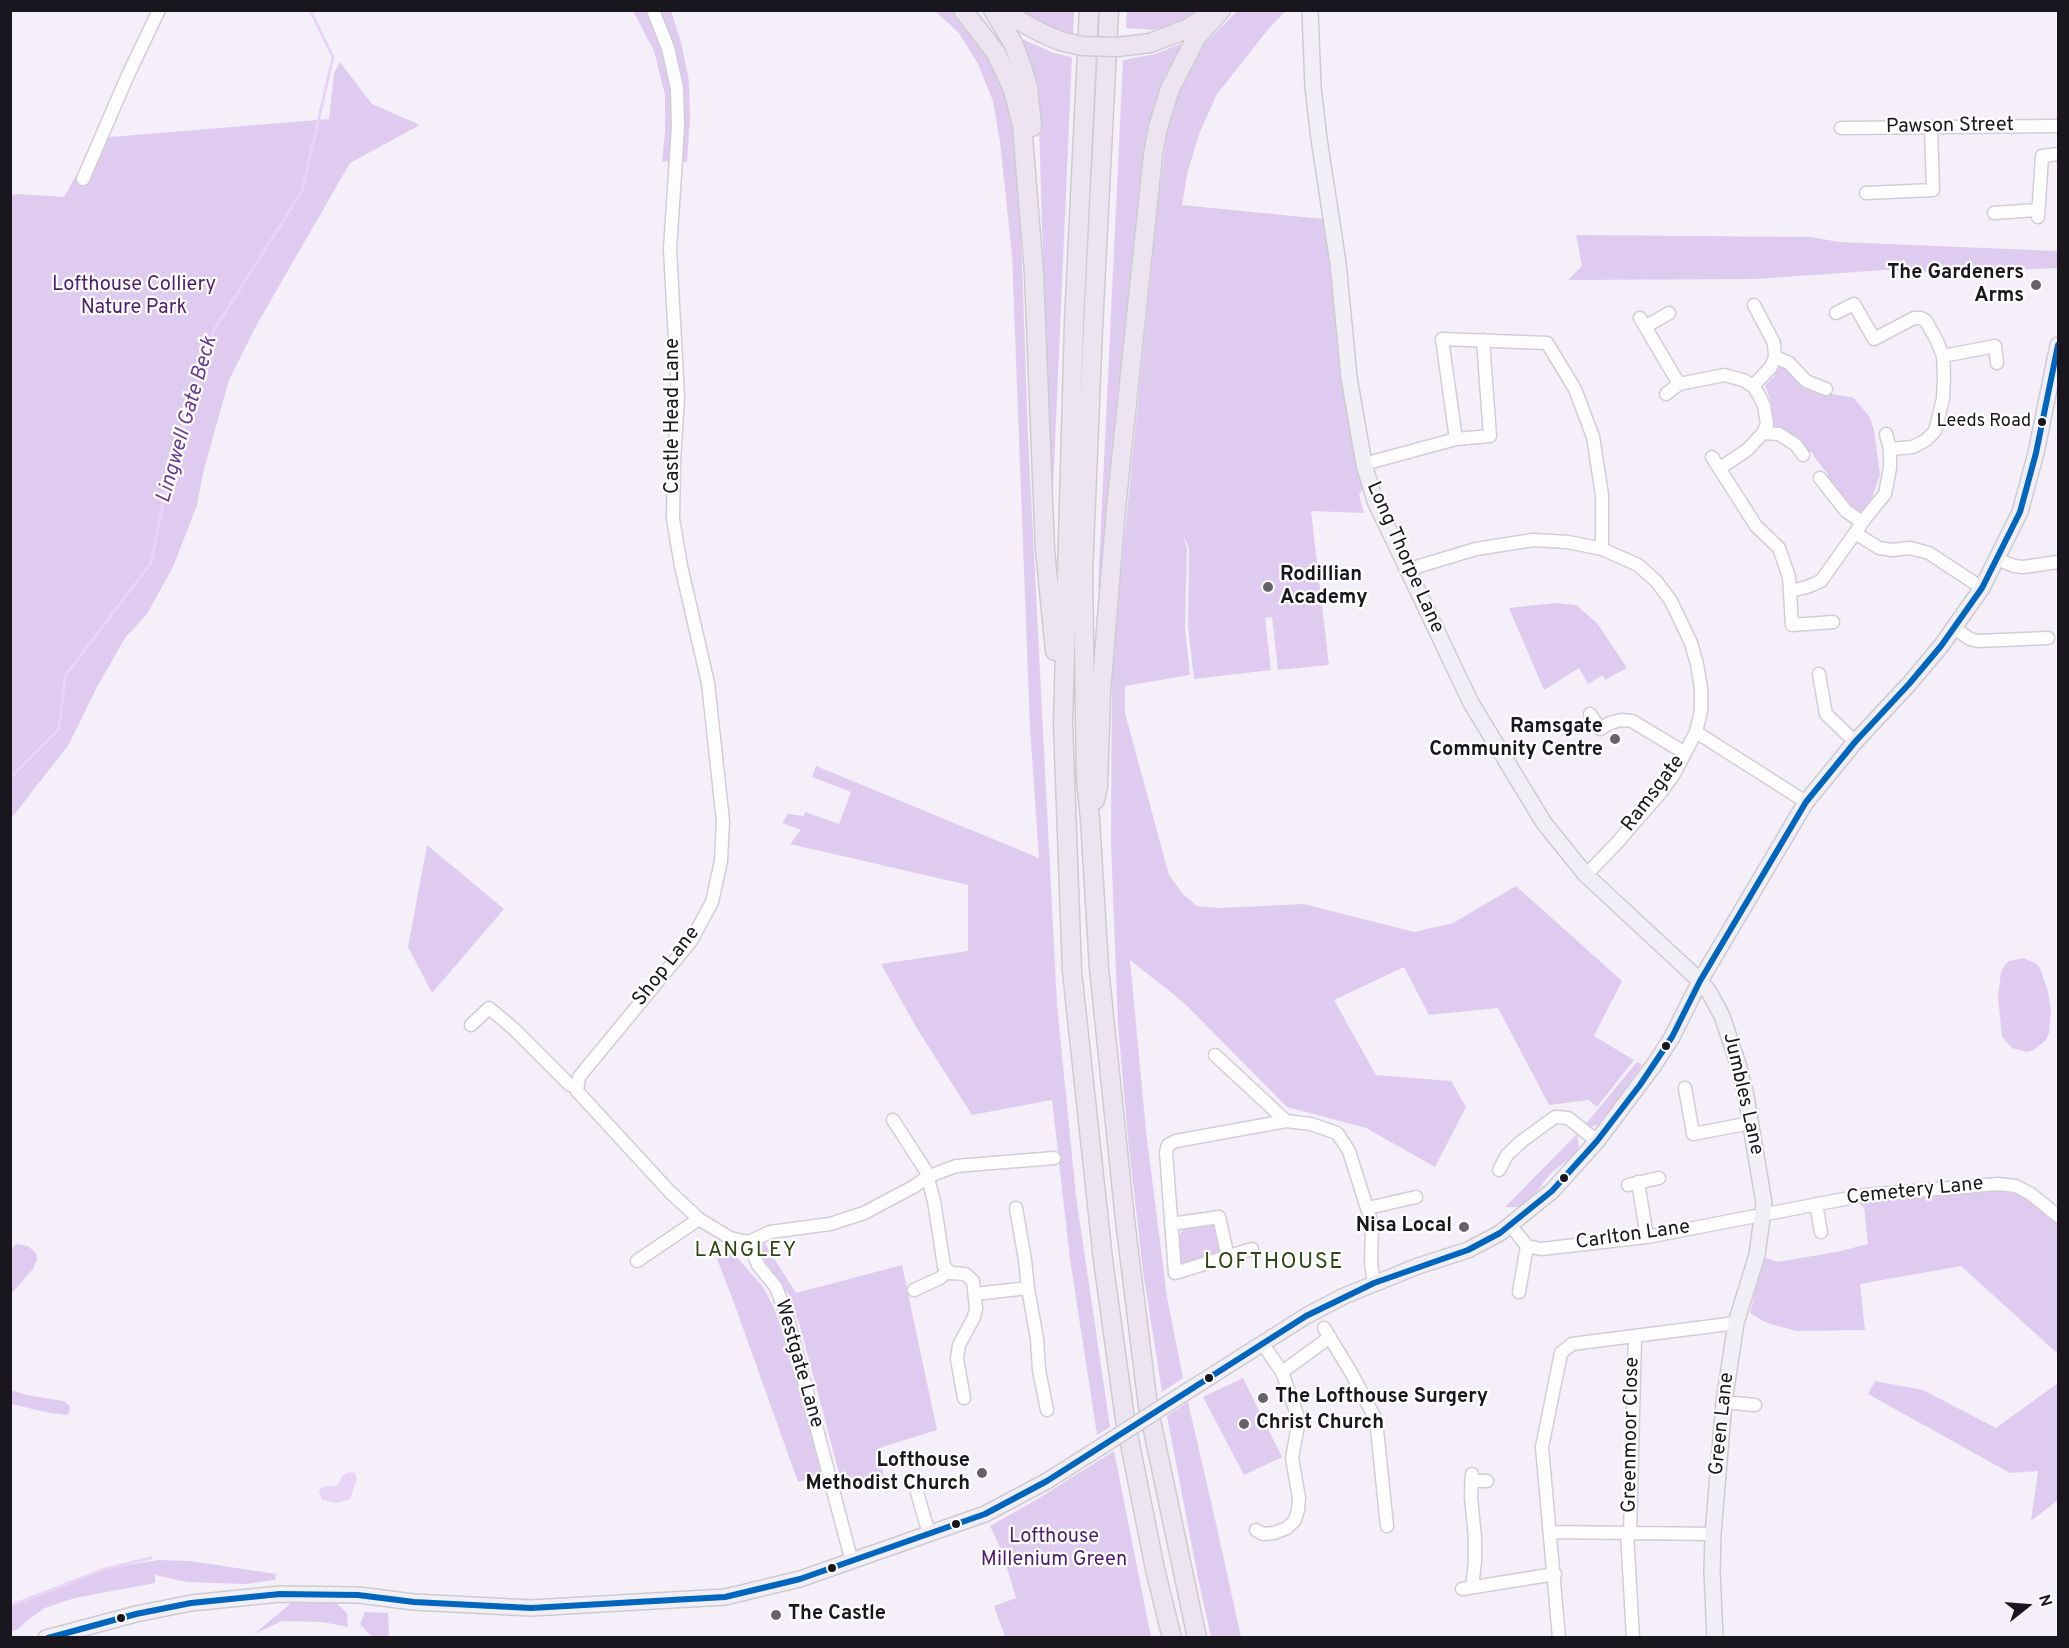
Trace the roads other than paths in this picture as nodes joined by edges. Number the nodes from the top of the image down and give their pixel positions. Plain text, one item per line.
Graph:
1 (159, 10) edge
2 (652, 10) edge
3 (963, 10) edge
4 (993, 10) edge
5 (999, 10) edge
6 (1089, 10) edge
7 (1109, 10) edge
8 (1216, 10) edge
9 (1221, 10) edge
10 (1232, 10) edge
11 (1310, 10) edge
12 (1179, 69) junction
13 (2058, 126) edge
14 (1841, 128) dead end
15 (1931, 128) junction
16 (2058, 154) edge
17 (83, 179) dead end
18 (1866, 193) dead end
19 (1994, 213) dead end
20 (1034, 273) junction
21 (1754, 305) dead end
22 (1669, 313) dead end
23 (1836, 313) dead end
24 (1483, 340) junction
25 (2058, 345) edge
26 (1942, 356) junction
27 (1775, 357) junction
28 (1997, 363) dead end
29 (1679, 384) junction
30 (1753, 386) junction
31 (1826, 389) dead end
32 (1666, 394) dead end
33 (1763, 433) junction
34 (1886, 434) dead end
35 (1456, 440) junction
36 (1890, 449) junction
37 (1803, 455) dead end
38 (1712, 457) dead end
39 (1365, 464) junction
40 (1720, 468) junction
41 (1820, 478) dead end
42 (1862, 522) junction
43 (1855, 533) junction
44 (1602, 549) junction
45 (1998, 559) junction
46 (2058, 562) edge
47 (1406, 570) junction
48 (1982, 588) junction
49 (1790, 591) junction
50 (1833, 622) dead end
51 (1954, 628) junction
52 (2048, 638) dead end
53 (1819, 674) dead end
54 (1590, 714) dead end
55 (1063, 724) junction
56 (1696, 732) junction
57 (1855, 742) junction
58 (1685, 753) junction
59 (1806, 801) junction
60 (1090, 819) junction
61 (723, 821) joint
62 (1586, 875) junction
63 (1700, 981) junction
64 (471, 1025) dead end
65 (1215, 1055) dead end
66 (1685, 1088) dead end
67 (578, 1091) junction
68 (893, 1120) dead end
69 (1286, 1121) junction
70 (1751, 1123) junction
71 (1597, 1141) junction
72 (1054, 1158) dead end
73 (1499, 1170) dead end
74 (927, 1177) junction
75 (1659, 1178) dead end
76 (1416, 1197) dead end
77 (1816, 1204) junction
78 (1016, 1208) dead end
79 (1368, 1208) junction
80 (1764, 1214) junction
81 (2058, 1215) edge
82 (699, 1219) junction
83 (1171, 1224) junction
84 (1511, 1226) junction
85 (1821, 1232) dead end
86 (1647, 1237) junction
87 (748, 1242) junction
88 (1527, 1246) junction
89 (1252, 1249) dead end
90 (1228, 1257) junction
91 (637, 1261) dead end
92 (948, 1271) junction
93 (1374, 1283) junction
94 (1028, 1288) junction
95 (914, 1290) dead end
96 (1519, 1292) dead end
97 (975, 1294) junction
98 (1736, 1323) junction
99 (1635, 1337) junction
100 (1262, 1343) junction
101 (1282, 1372) junction
102 (964, 1398) dead end
103 (1724, 1402) junction
104 (1755, 1405) dead end
105 (1047, 1410) dead end
106 (1487, 1481) dead end
107 (914, 1482) dead end
108 (1387, 1526) dead end
109 (1256, 1530) dead end
110 (1550, 1532) junction
111 (1628, 1533) junction
112 (1713, 1533) junction
113 (929, 1534) junction
114 (852, 1562) junction
115 (1554, 1574) junction
116 (46, 1638) edge
117 (1172, 1638) edge
118 (1197, 1638) edge
119 (1559, 1638) edge
120 (1633, 1638) edge
121 (1715, 1638) edge

1 - 17 street
2 - 61 street, Castle Head Lane
3 - 20 highway
4 - 20 highway
5 - 8 highway, bridge
6 - 55 highway
7 - 60 highway
9 - 12 highway
10 - 12 highway
11 - 39 main road, Long Thorpe Lane
12 - 60 highway
13 - 15 street, Pawson Street
14 - 15 street, Pawson Street
15 - 18 street
16 - 19 street
20 - 55 highway
21 - 27 street
22 - 29 street
23 - 26 street
24 - 35 street
24 - 35 street
24 - 44 street
25 - 45 main road
26 - 28 street
26 - 36 street
27 - 30 street
27 - 31 street
29 - 30 street
29 - 32 street
30 - 33 street
33 - 37 street
33 - 40 street
34 - 36 street
35 - 39 street
36 - 42 street
38 - 40 street
39 - 47 main road, Long Thorpe Lane
40 - 49 street
41 - 42 street
42 - 43 street
43 - 48 street
43 - 49 street
44 - 47 street, Ramsgate
44 - 56 street, Ramsgate
45 - 46 street
45 - 48 main road
47 - 62 main road, Long Thorpe Lane
48 - 51 main road
49 - 50 street
51 - 52 street
51 - 57 main road
53 - 57 street
54 - 58 street
55 - 117 highway
56 - 58 street, Ramsgate
56 - 59 street
57 - 59 main road
58 - 62 street, Ramsgate
59 - 63 main road
60 - 118 highway
61 - 67 street, Shop Lane
62 - 63 main road, Long Thorpe Lane
63 - 70 main road, Jumbles Lane
63 - 71 main road
64 - 67 street
65 - 69 street
66 - 70 street
67 - 82 street
68 - 74 street
69 - 79 street
69 - 83 street
70 - 80 main road, Jumbles Lane
71 - 73 street
71 - 84 main road
72 - 74 street
74 - 87 street
74 - 92 street
75 - 86 street
76 - 79 street
77 - 80 street, Cemetery Lane
77 - 81 street, Cemetery Lane
77 - 85 street
78 - 94 street
79 - 93 street
80 - 86 street, Carlton Lane
80 - 98 main road, Green Lane
82 - 87 street
82 - 91 street
83 - 90 street
83 - 90 street
84 - 88 street
84 - 93 main road
86 - 88 street, Carlton Lane
87 - 114 street, Westgate Lane
88 - 96 street
89 - 90 street
92 - 95 street
92 - 97 street
93 - 100 main road
94 - 97 street
94 - 105 street
97 - 102 street
98 - 99 street
98 - 103 main road, Green Lane
99 - 110 street
99 - 111 street, Greenmoor Close
100 - 101 street
100 - 113 main road, bridge
101 - 108 street
101 - 109 street
103 - 104 street
103 - 112 main road, Green Lane
106 - 115 street
107 - 113 street
110 - 111 street
110 - 115 street
111 - 112 street
111 - 120 street, Greenmoor Close
112 - 121 main road, Green Lane
113 - 114 main road
114 - 116 main road
115 - 119 street

